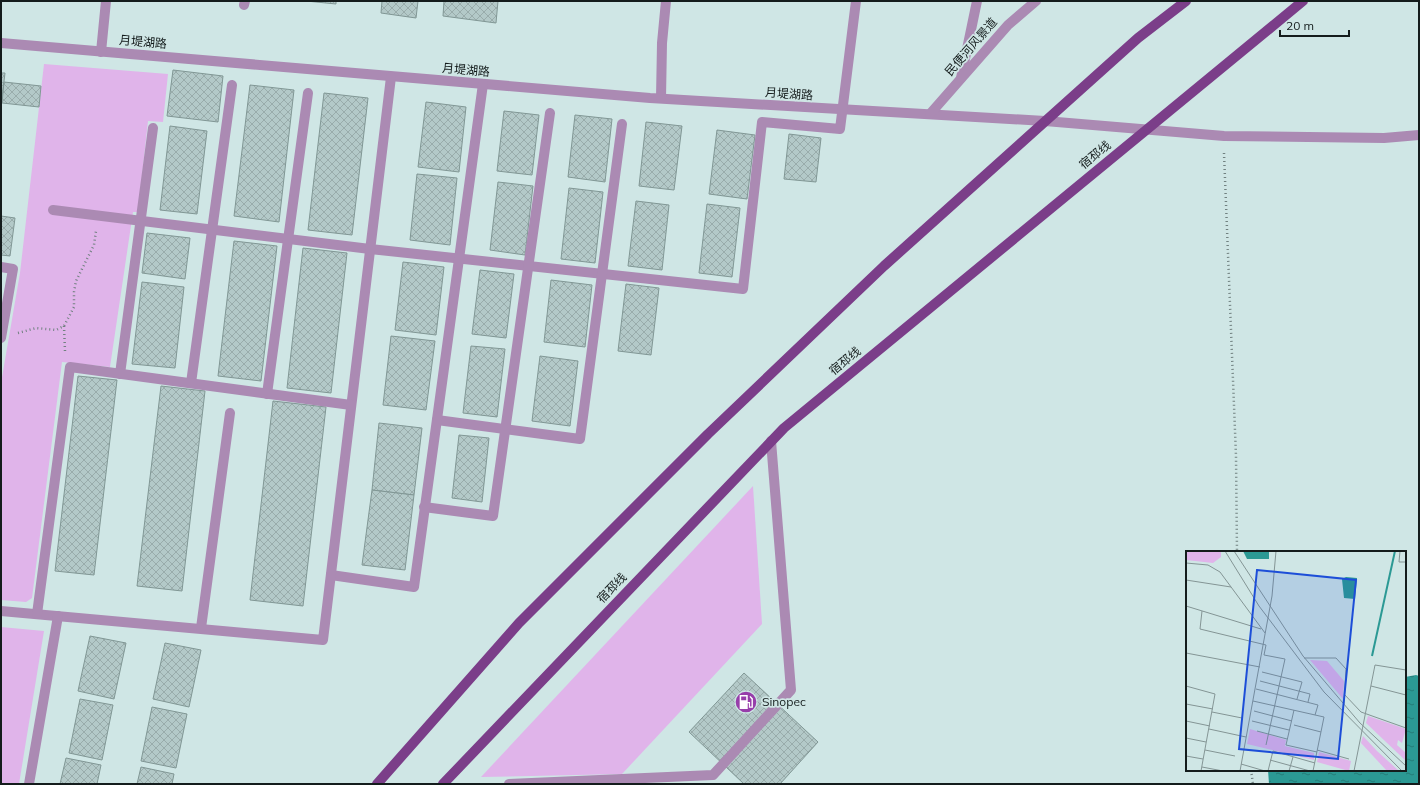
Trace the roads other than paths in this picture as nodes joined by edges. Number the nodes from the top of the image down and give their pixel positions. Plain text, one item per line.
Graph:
1 (106, 1) edge
2 (666, 1) edge
3 (856, 1) edge
4 (977, 1) edge
5 (1036, 1) edge
6 (1186, 1) edge
7 (1303, 1) edge
8 (1, 43) edge
9 (101, 52) junction
10 (391, 77) junction
11 (961, 78) junction
12 (483, 84) junction
13 (232, 85) dead end
14 (308, 94) dead end
15 (661, 98) junction
16 (842, 110) junction
17 (550, 113) dead end
18 (930, 114) junction
19 (1045, 122) junction
20 (622, 124) dead end
21 (153, 128) dead end
22 (1145, 131) junction
23 (1419, 136) edge
24 (53, 210) dead end
25 (141, 220) junction
26 (212, 229) junction
27 (288, 239) junction
28 (370, 249) junction
29 (459, 258) junction
30 (528, 266) junction
31 (1, 267) edge
32 (602, 274) junction
33 (1, 338) edge
34 (120, 374) junction
35 (191, 383) junction
36 (267, 394) junction
37 (351, 405) junction
38 (230, 413) dead end
39 (437, 420) junction
40 (505, 429) junction
41 (771, 441) junction
42 (424, 507) junction
43 (331, 575) junction
44 (1, 611) edge
45 (37, 614) junction
46 (58, 616) junction
47 (201, 628) junction
48 (29, 784) edge
49 (377, 784) edge
50 (443, 784) edge
51 (509, 784) edge
52 (516, 784) edge

1 - 9 street
2 - 15 street
3 - 16 street
4 - 11 street
5 - 11 street, 民便河风景道
6 - 19 main road
7 - 22 main road, 宿邳线
8 - 9 street, 月堤湖路
9 - 10 street, 月堤湖路
10 - 12 street, 月堤湖路
10 - 28 street
11 - 18 street, 民便河风景道
12 - 15 street, 月堤湖路
12 - 29 street
13 - 26 street
14 - 27 street
15 - 16 street, 月堤湖路
16 - 18 street, 月堤湖路
16 - 32 street
17 - 30 street
18 - 19 street, 月堤湖路
19 - 22 street, 月堤湖路
19 - 49 main road
20 - 32 street
21 - 25 street
22 - 23 street, 月堤湖路
22 - 41 main road, 宿邳线
24 - 25 street
25 - 26 street
25 - 34 street
26 - 27 street
26 - 35 street
27 - 28 street
27 - 36 street
28 - 29 street
28 - 37 street
29 - 30 street
29 - 39 street
30 - 32 street
30 - 40 street
31 - 33 street
32 - 40 street
34 - 35 street
34 - 45 street
35 - 36 street
36 - 37 street
37 - 43 street
38 - 47 street
39 - 40 street
39 - 42 street
40 - 42 street
41 - 50 main road, 宿邳线
41 - 52 street
42 - 43 street
43 - 47 street
44 - 45 street
45 - 46 street
46 - 47 street
46 - 48 street
51 - 52 street

